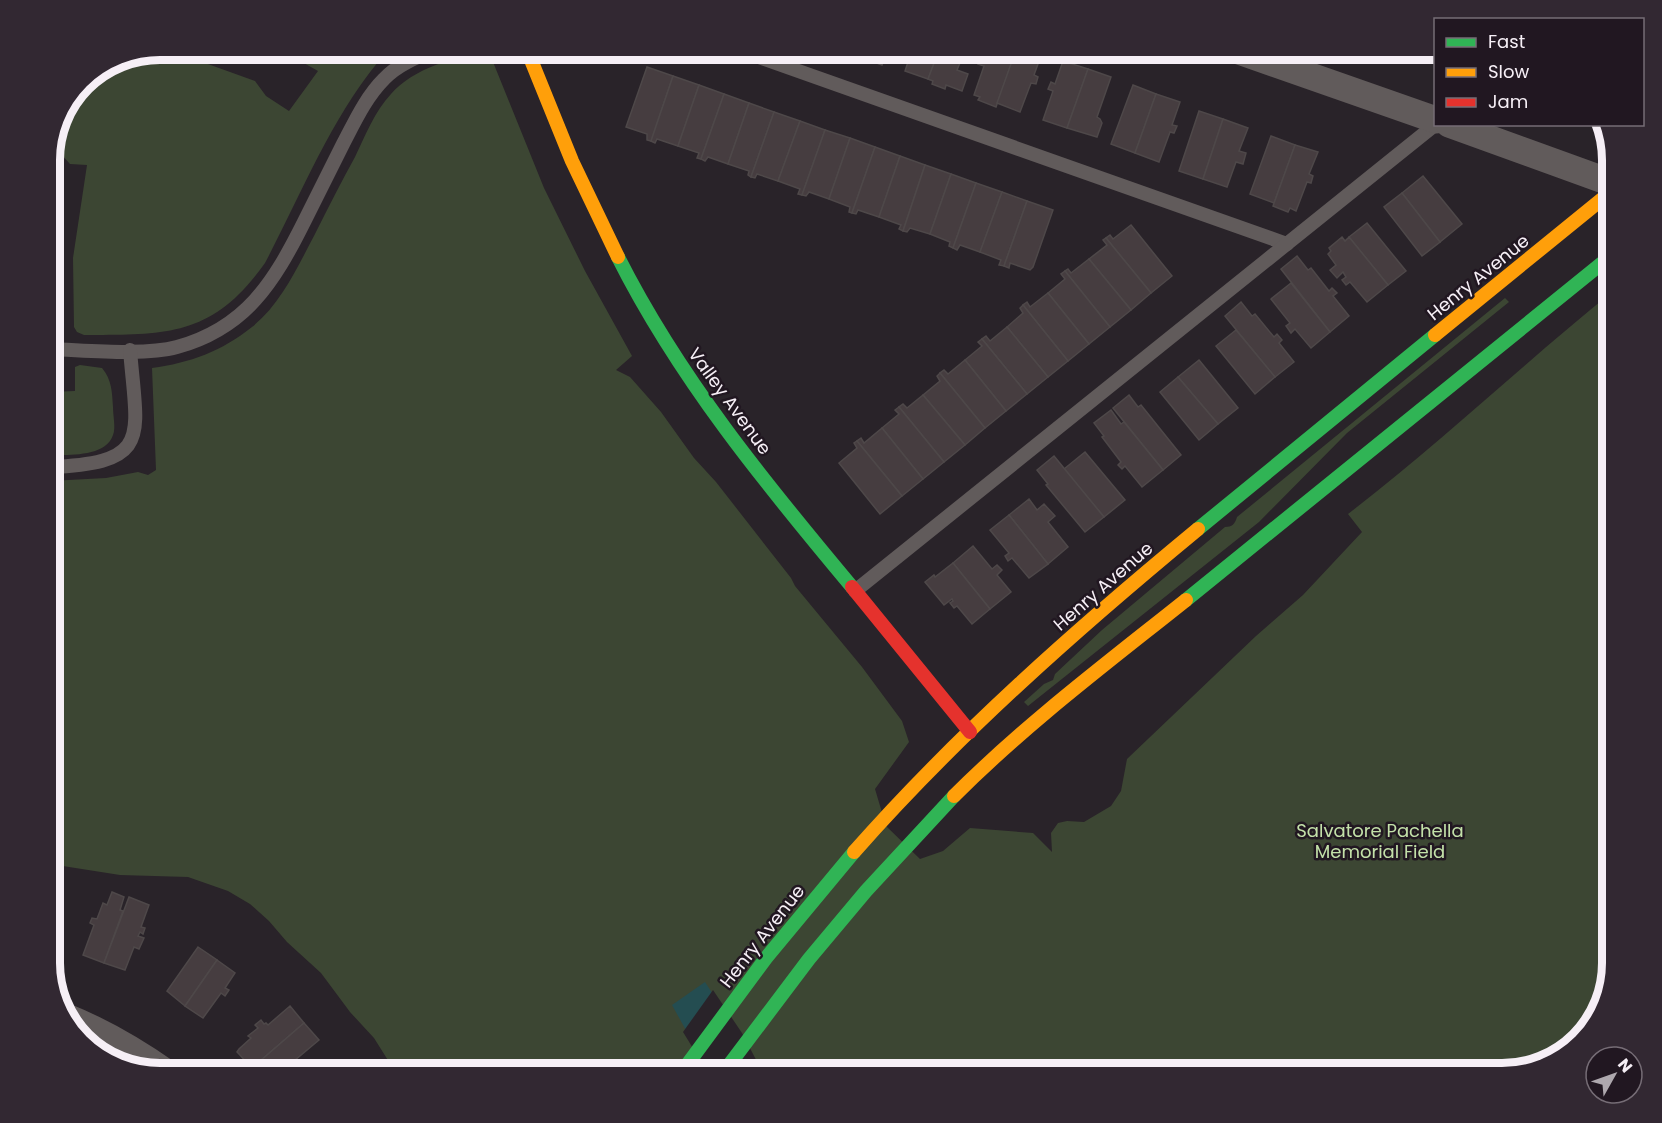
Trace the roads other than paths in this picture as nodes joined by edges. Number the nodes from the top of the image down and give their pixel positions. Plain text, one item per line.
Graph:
1 (414, 60) edge
2 (531, 60) edge
3 (767, 60) edge
4 (1264, 60) edge
5 (1434, 121) edge
6 (1434, 124) edge
7 (1455, 126) edge
8 (1602, 179) edge
9 (1602, 199) edge
10 (1287, 244) junction
11 (1602, 263) edge
12 (60, 349) edge
13 (130, 350) junction
14 (60, 466) edge
15 (855, 591) junction
16 (970, 732) junction
17 (80, 1022) edge
18 (151, 1062) edge
19 (689, 1063) edge
20 (731, 1063) edge

1 - 13 lane
2 - 15 main road, Valley Avenue
3 - 10 lane
4 - 5 street
6 - 10 lane
7 - 8 street
9 - 16 main road, Henry Avenue
10 - 15 lane
11 - 20 main road
12 - 13 lane
13 - 14 lane
15 - 16 main road, Valley Avenue
16 - 19 main road, Henry Avenue
17 - 18 street

